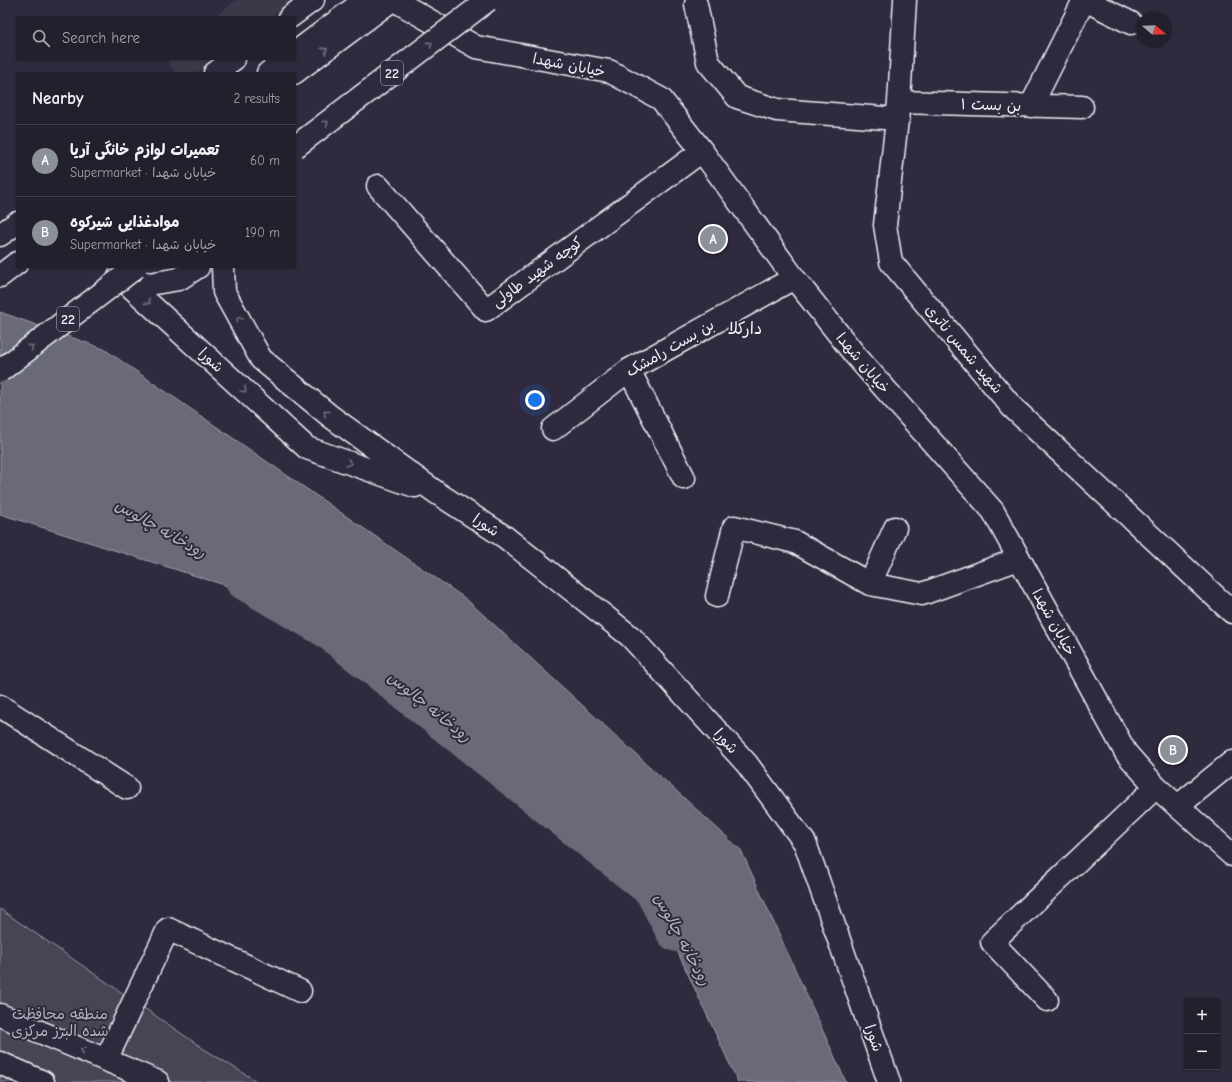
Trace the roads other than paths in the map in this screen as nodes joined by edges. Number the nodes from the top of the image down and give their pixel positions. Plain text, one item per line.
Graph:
1 (313, 0) edge
2 (365, 0) edge
3 (393, 0) edge
4 (488, 0) edge
5 (905, 0) edge
6 (1084, 0) edge
7 (696, 4) dead end
8 (291, 16) edge
9 (1131, 23) dead end
10 (296, 52) edge
11 (233, 60) edge
12 (286, 60) edge
13 (216, 72) edge
14 (269, 72) edge
15 (295, 72) edge
16 (1031, 106) junction
17 (1082, 107) dead end
18 (899, 110) junction
19 (296, 146) edge
20 (702, 151) junction
21 (378, 186) dead end
22 (16, 224) edge
23 (0, 235) edge
24 (16, 264) edge
25 (196, 268) edge
26 (223, 268) edge
27 (121, 270) edge
28 (0, 276) edge
29 (794, 278) junction
30 (628, 370) junction
31 (0, 371) edge
32 (553, 429) dead end
33 (684, 478) dead end
34 (437, 493) junction
35 (895, 528) dead end
36 (1019, 559) junction
37 (870, 584) junction
38 (717, 596) dead end
39 (1232, 612) edge
40 (0, 706) edge
41 (1232, 762) edge
42 (1156, 787) junction
43 (127, 788) dead end
44 (1178, 806) junction
45 (1232, 855) edge
46 (300, 990) dead end
47 (1047, 1000) dead end
48 (0, 1015) edge
49 (106, 1060) junction
50 (0, 1063) edge
51 (43, 1082) edge
52 (158, 1082) edge
53 (889, 1082) edge

1 - 8 main road
2 - 10 main road
15 -> 3 main road
3 - 20 main road, خیابان شهدا
19 -> 4 main road, 22, bridge
5 - 18 main road, شهید شمس ناتری
6 - 9 main road
6 - 16 main road
7 - 18 main road, بن بست ۱
11 - 13 main road
12 - 14 main road
16 - 17 main road, بن بست ۱
16 - 18 main road, بن بست ۱
18 - 39 main road, شهید شمس ناتری
20 - 21 main road, کوچه شهید طاولی
20 - 29 main road, خیابان شهدا
22 - 23 main road
24 - 28 main road
25 - 27 main road
34 -> 26 main road, شورا
31 -> 27 main road, 22, bridge
27 -> 34 main road, شورا
29 - 30 main road, بن بست رامشک
29 - 36 main road, خیابان شهدا
30 - 32 main road, بن بست رامشک
30 - 33 main road
34 - 53 main road, شورا
35 - 37 main road
36 - 37 main road
36 - 42 main road, خیابان شهدا
37 - 38 main road
40 - 43 main road
41 - 44 main road
42 - 44 main road, خیابان شهدا
42 - 47 main road
44 - 45 main road, خیابان شهدا
46 - 49 main road
49 -> 48 main road
49 - 52 main road
50 - 51 main road

